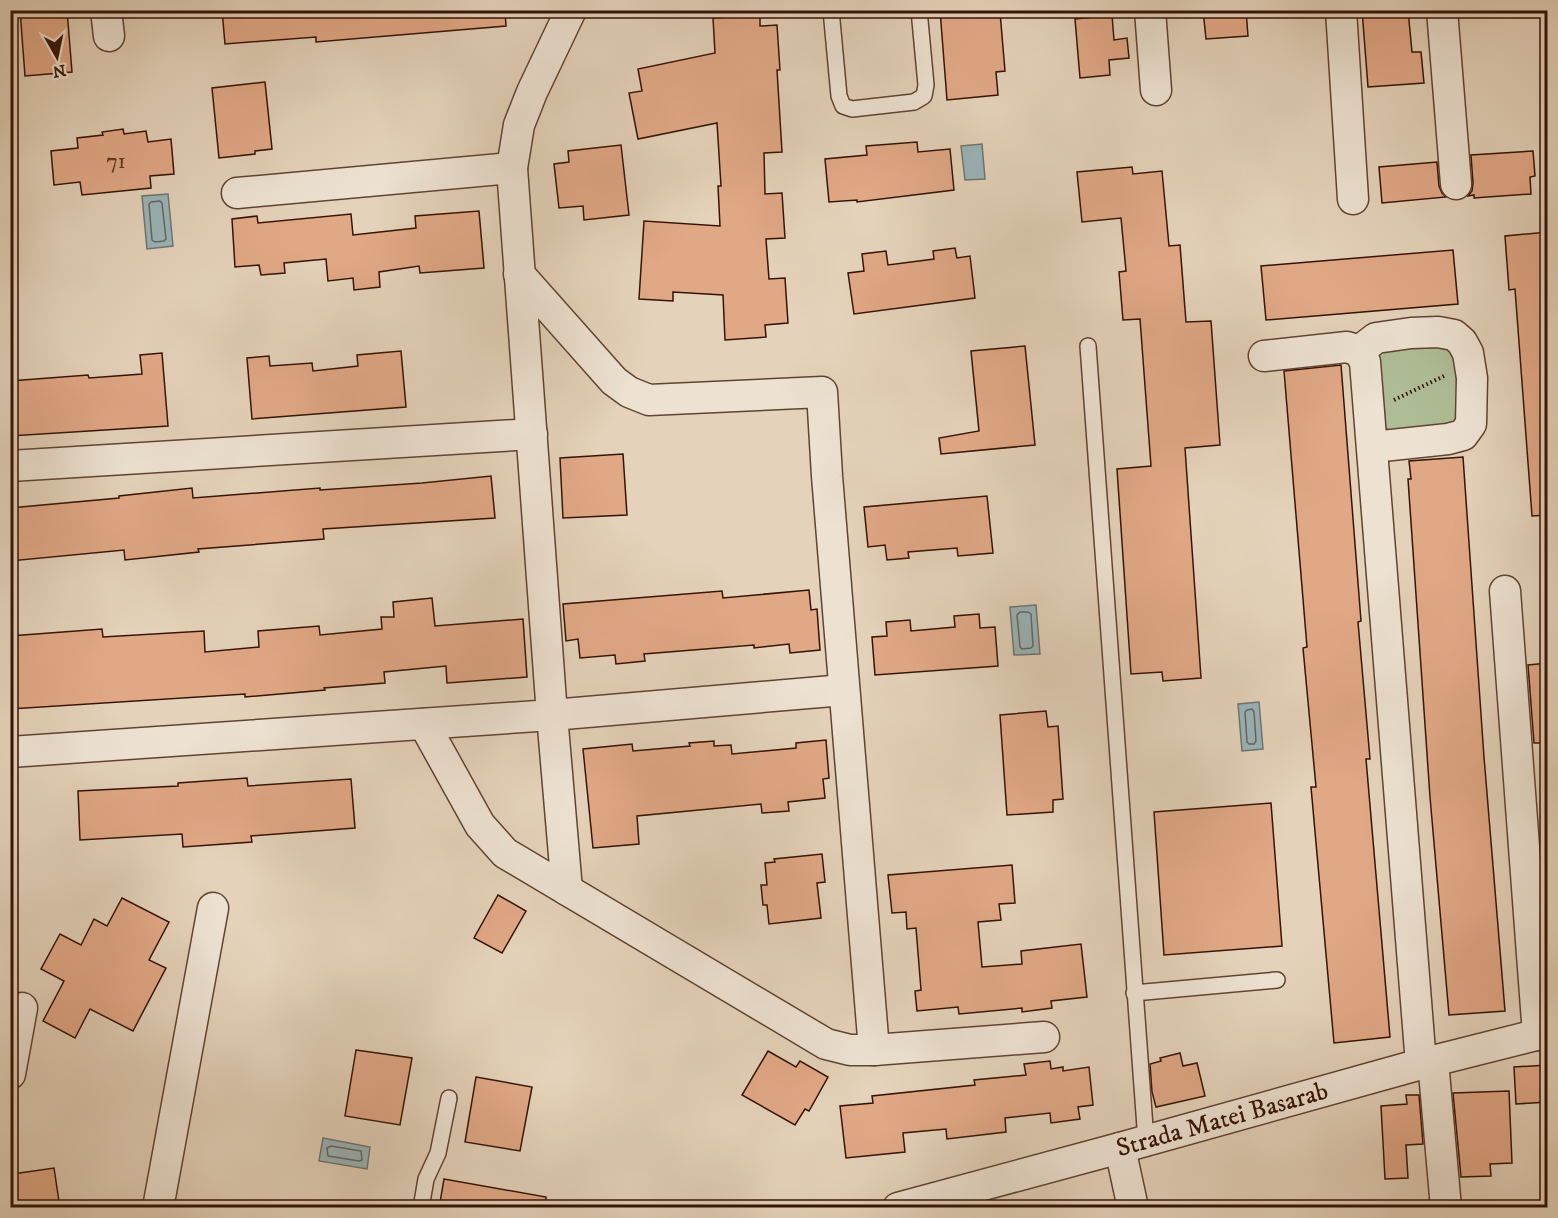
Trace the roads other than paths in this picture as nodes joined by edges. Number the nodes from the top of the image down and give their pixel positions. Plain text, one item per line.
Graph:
1 (571, 10) edge
2 (831, 10) edge
3 (919, 10) edge
4 (1150, 10) edge
5 (1341, 10) edge
6 (1442, 10) edge
7 (1156, 90) dead end
8 (512, 168) junction
9 (1456, 184) dead end
10 (237, 193) dead end
11 (1353, 199) dead end
12 (519, 274) junction
13 (1088, 346) dead end
14 (1359, 351) junction
15 (1264, 356) dead end
16 (532, 434) junction
17 (1373, 447) junction
18 (10, 465) edge
19 (1505, 591) dead end
20 (844, 690) junction
21 (552, 714) junction
22 (424, 724) junction
23 (10, 752) edge
24 (567, 890) junction
25 (213, 908) dead end
26 (1277, 980) dead end
27 (1134, 993) junction
28 (22, 1008) dead end
29 (1543, 1034) edge
30 (1044, 1037) dead end
31 (874, 1050) junction
32 (1427, 1063) junction
33 (10, 1074) edge
34 (449, 1098) dead end
35 (1133, 1145) junction
36 (158, 1208) edge
37 (421, 1208) edge
38 (898, 1208) edge
39 (1133, 1208) edge
40 (1446, 1208) edge

1 - 8 street
2 - 3 lane
4 - 7 street
5 - 11 street
6 - 9 street
8 - 10 street
8 - 12 street
12 - 16 street
12 - 20 street
13 - 27 lane
14 - 15 street
14 - 17 street
14 - 17 street
16 - 18 street
16 - 21 street
17 - 32 street
19 - 29 street
20 - 21 street
20 - 31 street
21 - 22 street
21 - 24 street
22 - 23 street
22 - 24 street
24 - 31 street
25 - 36 street
26 - 27 lane
27 - 35 lane
28 - 33 street
29 - 32 street, Strada Matei Basarab
30 - 31 street
32 - 35 street, Strada Matei Basarab
32 - 40 street
34 - 37 lane
35 - 38 street, Strada Matei Basarab
35 - 39 street

